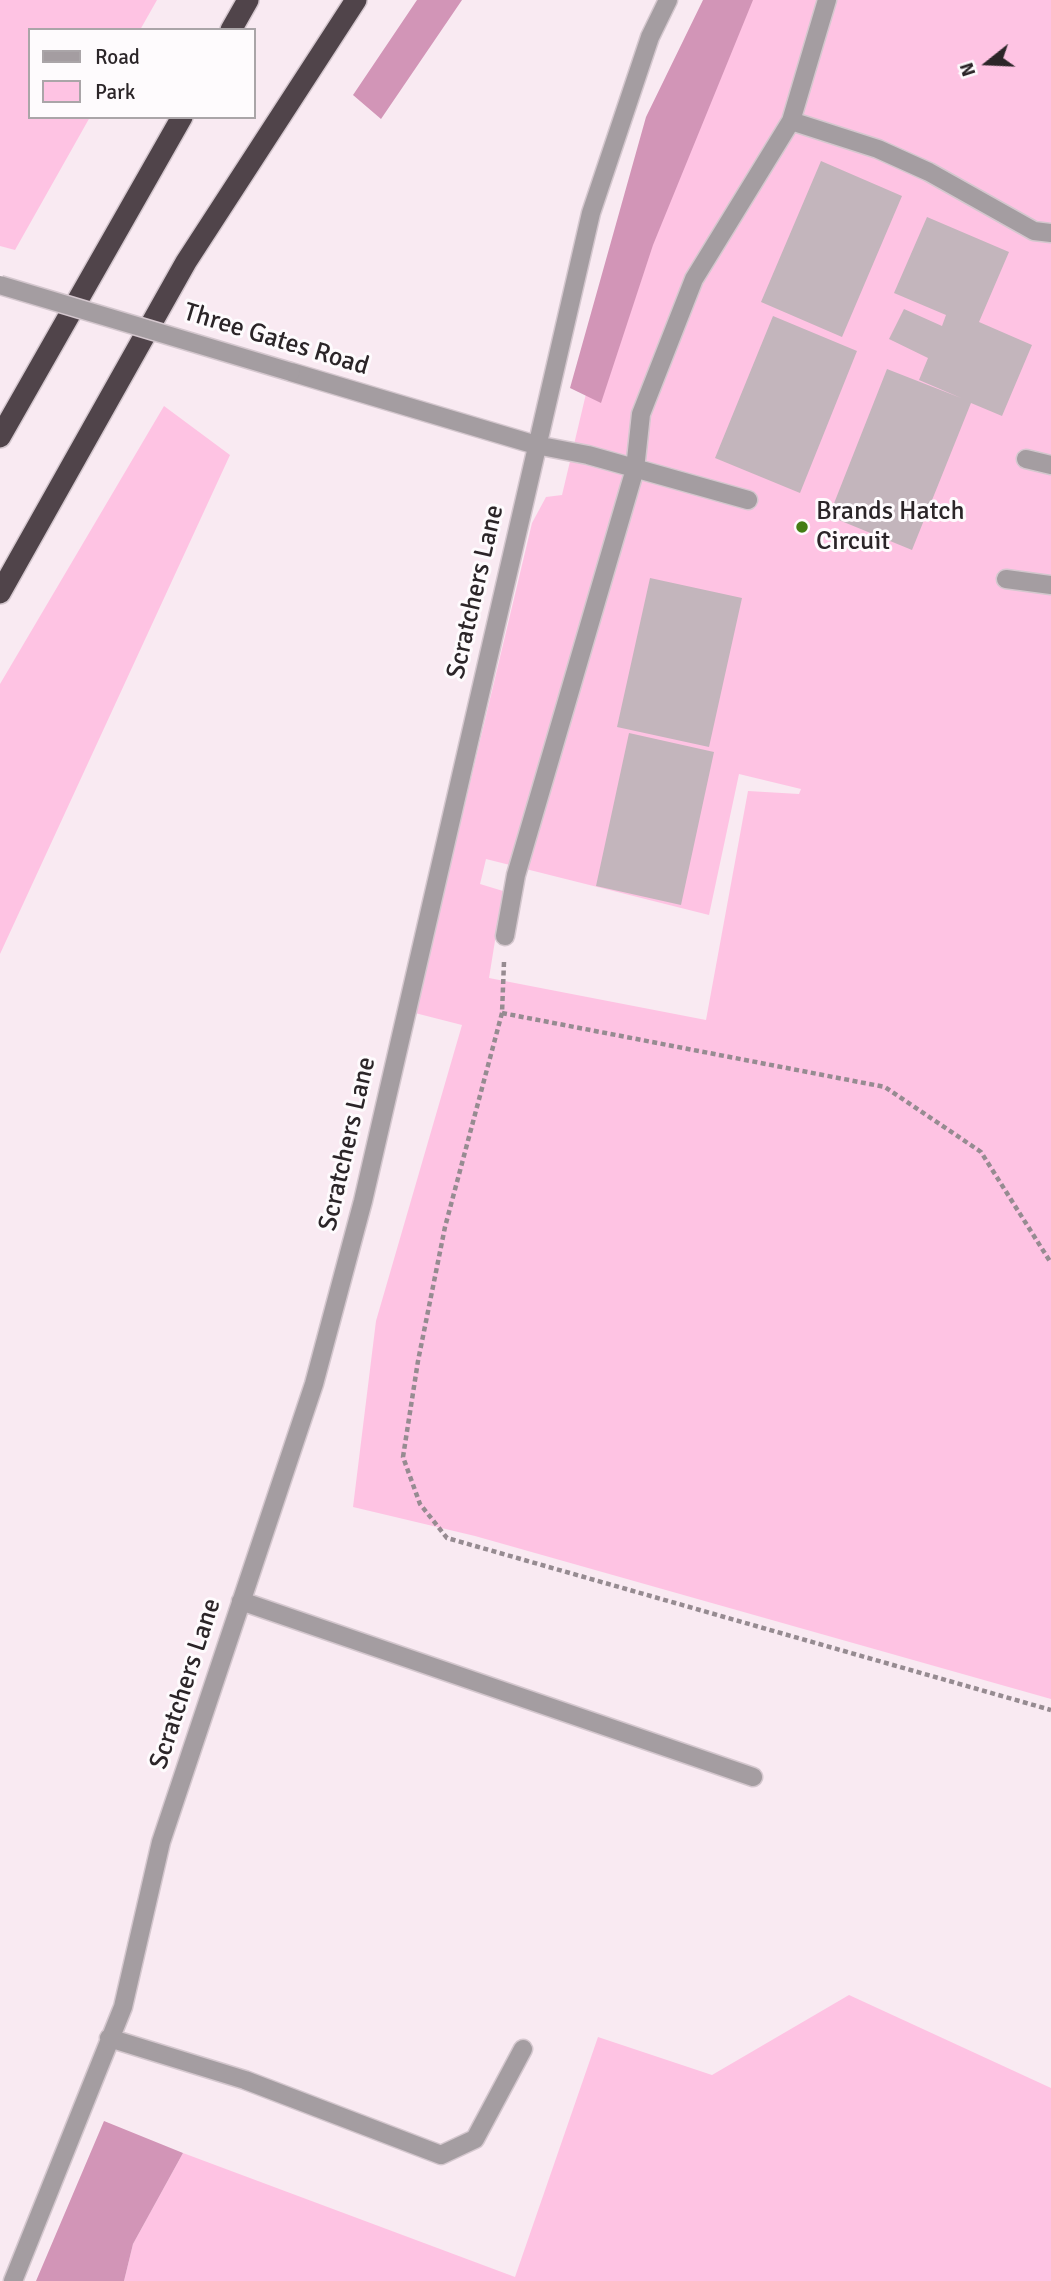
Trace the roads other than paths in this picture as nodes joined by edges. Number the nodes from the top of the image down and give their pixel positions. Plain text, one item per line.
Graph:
1 (248, 0) edge
2 (356, 0) edge
3 (668, 0) edge
4 (827, 0) edge
5 (232, 28) edge
6 (180, 119) edge
7 (790, 121) junction
8 (1051, 233) edge
9 (0, 285) edge
10 (0, 437) edge
11 (536, 445) junction
12 (1026, 459) dead end
13 (1051, 465) edge
14 (635, 469) junction
15 (747, 500) dead end
16 (1006, 579) dead end
17 (1051, 585) edge
18 (0, 593) edge
19 (505, 936) road end
20 (241, 1601) junction
21 (753, 1777) dead end
22 (109, 2038) junction
23 (523, 2049) dead end
24 (13, 2281) edge

1 - 5 highway
2 - 18 highway
3 - 11 street, Scratchers Lane
4 - 7 street
6 - 10 highway
7 - 8 street
7 - 14 street
9 - 11 street, Three Gates Road, bridge
11 - 14 street, Three Gates Road
11 - 20 street, Scratchers Lane
12 - 13 street
14 - 15 street, Three Gates Road
14 - 19 street
16 - 17 street
20 - 21 street
20 - 22 street, Scratchers Lane
22 - 23 street
22 - 24 street, Scratchers Lane

